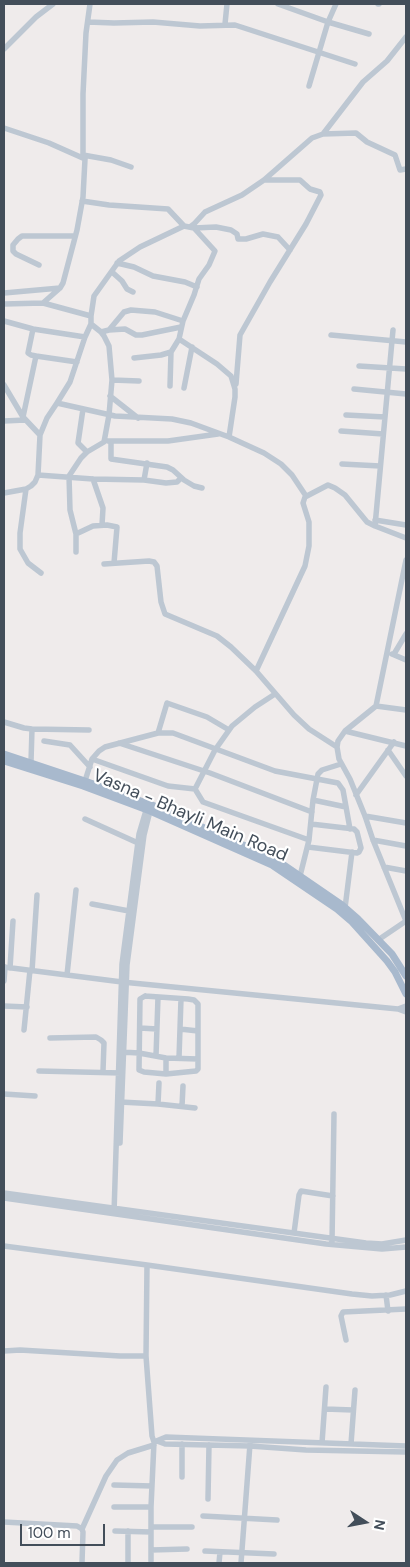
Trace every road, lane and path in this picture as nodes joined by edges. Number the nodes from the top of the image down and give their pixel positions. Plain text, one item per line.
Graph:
1 (53, 4) edge
2 (90, 4) edge
3 (227, 4) edge
4 (278, 4) edge
5 (336, 4) edge
6 (88, 22) junction
7 (328, 22) junction
8 (225, 24) junction
9 (369, 34) dead end
10 (406, 37) edge
11 (4, 49) edge
12 (320, 53) junction
13 (355, 64) dead end
14 (309, 86) dead end
15 (4, 128) edge
16 (323, 134) junction
17 (84, 157) junction
18 (131, 167) dead end
19 (406, 168) edge
20 (264, 180) junction
21 (82, 201) junction
22 (189, 227) junction
23 (76, 233) junction
24 (290, 250) junction
25 (117, 263) junction
26 (39, 265) dead end
27 (112, 272) junction
28 (197, 287) junction
29 (60, 288) junction
30 (133, 292) dead end
31 (4, 293) edge
32 (43, 303) junction
33 (4, 304) edge
34 (91, 316) junction
35 (4, 321) edge
36 (91, 324) junction
37 (182, 324) junction
38 (33, 328) junction
39 (108, 330) junction
40 (393, 330) dead end
41 (101, 332) junction
42 (331, 335) dead end
43 (85, 337) junction
44 (178, 339) junction
45 (392, 340) junction
46 (406, 342) edge
47 (192, 347) junction
48 (171, 352) junction
49 (36, 356) junction
50 (134, 358) dead end
51 (77, 362) junction
52 (359, 366) dead end
53 (389, 368) junction
54 (406, 369) edge
55 (112, 380) junction
56 (139, 381) dead end
57 (4, 385) edge
58 (170, 386) dead end
59 (184, 388) dead end
60 (235, 389) junction
61 (354, 389) dead end
62 (387, 392) junction
63 (406, 394) edge
64 (110, 396) junction
65 (57, 403) junction
66 (83, 409) junction
67 (109, 415) junction
68 (346, 415) dead end
69 (385, 417) junction
70 (24, 418) junction
71 (138, 418) junction
72 (4, 421) edge
73 (341, 431) dead end
74 (220, 433) junction
75 (383, 434) junction
76 (40, 435) junction
77 (229, 437) junction
78 (107, 441) junction
79 (87, 452) junction
80 (147, 464) junction
81 (342, 464) dead end
82 (380, 466) junction
83 (38, 475) junction
84 (69, 476) junction
85 (181, 478) junction
86 (93, 479) junction
87 (144, 480) junction
88 (202, 488) dead end
89 (26, 489) junction
90 (4, 493) edge
91 (309, 495) junction
92 (376, 523) junction
93 (102, 525) junction
94 (406, 525) edge
95 (76, 534) junction
96 (406, 538) edge
97 (76, 552) dead end
98 (406, 560) edge
99 (114, 563) junction
100 (104, 564) dead end
101 (405, 571) edge
102 (41, 573) dead end
103 (406, 634) edge
104 (391, 653) junction
105 (406, 660) edge
106 (256, 671) junction
107 (275, 694) junction
108 (376, 706) junction
109 (406, 710) edge
110 (4, 722) edge
111 (32, 729) junction
112 (89, 730) dead end
113 (230, 730) junction
114 (344, 730) junction
115 (158, 733) junction
116 (44, 741) dead end
117 (394, 742) junction
118 (118, 743) junction
119 (406, 746) edge
120 (337, 747) junction
121 (215, 750) junction
122 (388, 750) junction
123 (4, 754) edge
124 (92, 759) junction
125 (4, 761) edge
126 (31, 762) junction
127 (341, 764) junction
128 (90, 767) junction
129 (203, 771) junction
130 (406, 775) edge
131 (317, 779) junction
132 (84, 783) junction
133 (195, 789) junction
134 (356, 795) junction
135 (313, 800) junction
136 (346, 806) junction
137 (149, 808) junction
138 (312, 812) junction
139 (365, 816) junction
140 (85, 819) dead end
141 (406, 822) edge
142 (311, 824) junction
143 (350, 828) junction
144 (309, 840) junction
145 (373, 840) junction
146 (138, 843) junction
147 (406, 846) edge
148 (308, 847) junction
149 (352, 852) junction
150 (384, 867) junction
151 (406, 871) edge
152 (300, 876) junction
153 (76, 890) dead end
154 (37, 895) dead end
155 (92, 904) dead end
156 (345, 908) junction
157 (129, 911) junction
158 (13, 921) dead end
159 (406, 921) edge
160 (378, 940) junction
161 (4, 951) edge
162 (11, 952) junction
163 (6, 967) edge
164 (31, 970) junction
165 (67, 975) junction
166 (406, 976) edge
167 (4, 981) edge
168 (124, 982) junction
169 (406, 994) edge
170 (158, 997) junction
171 (181, 999) junction
172 (4, 1006) edge
173 (406, 1006) edge
174 (26, 1007) junction
175 (398, 1009) junction
176 (406, 1012) edge
177 (140, 1028) junction
178 (157, 1029) junction
179 (180, 1029) junction
180 (24, 1030) dead end
181 (198, 1030) junction
182 (50, 1038) dead end
183 (121, 1052) junction
184 (139, 1053) junction
185 (156, 1056) junction
186 (166, 1058) junction
187 (179, 1058) junction
188 (198, 1059) junction
189 (39, 1071) dead end
190 (103, 1071) junction
191 (120, 1073) junction
192 (166, 1074) junction
193 (158, 1083) dead end
194 (183, 1086) dead end
195 (4, 1094) edge
196 (34, 1096) dead end
197 (120, 1102) junction
198 (158, 1104) junction
199 (182, 1106) junction
200 (195, 1108) dead end
201 (334, 1114) dead end
202 (4, 1192) edge
203 (333, 1196) junction
204 (4, 1198) edge
205 (116, 1211) junction
206 (294, 1233) junction
207 (406, 1240) edge
208 (332, 1242) junction
209 (4, 1246) edge
210 (406, 1247) edge
211 (147, 1265) junction
212 (406, 1291) edge
213 (386, 1295) junction
214 (406, 1308) edge
215 (388, 1310) junction
216 (346, 1340) dead end
217 (4, 1351) edge
218 (146, 1356) junction
219 (326, 1386) dead end
220 (355, 1390) dead end
221 (325, 1409) junction
222 (353, 1410) junction
223 (155, 1443) junction
224 (250, 1443) junction
225 (322, 1443) junction
226 (182, 1444) junction
227 (351, 1444) junction
228 (209, 1445) junction
229 (406, 1446) edge
230 (406, 1452) edge
231 (182, 1477) dead end
232 (114, 1485) dead end
233 (152, 1486) junction
234 (208, 1499) dead end
235 (114, 1507) dead end
236 (151, 1507) junction
237 (203, 1516) dead end
238 (244, 1519) junction
239 (277, 1520) dead end
240 (4, 1522) edge
241 (192, 1527) dead end
242 (82, 1529) junction
243 (151, 1529) junction
244 (116, 1531) dead end
245 (128, 1531) junction
246 (187, 1549) dead end
247 (151, 1550) junction
248 (205, 1551) dead end
249 (220, 1552) junction
250 (242, 1553) junction
251 (274, 1554) dead end
252 (151, 1561) dead end
253 (128, 1562) edge
254 (82, 1563) edge
255 (219, 1563) edge
256 (241, 1563) edge

1 - 11 street
2 - 6 street
3 - 8 street
4 - 7 street
5 - 7 street
6 - 8 street
6 - 17 street
7 - 9 street
7 - 12 street
8 - 12 street
10 - 16 street
12 - 13 street
12 - 14 street
15 - 17 street
16 - 19 street
16 - 20 street
17 - 18 street
17 - 21 street
20 - 22 street
20 - 24 street
21 - 22 street
21 - 23 street
22 - 24 street
22 - 25 street
22 - 28 street
23 - 26 street
23 - 29 street
24 - 60 street
25 - 27 street
25 - 28 street
27 - 30 street
27 - 34 street
28 - 37 street
29 - 31 street
29 - 32 street
32 - 33 street
32 - 34 street
34 - 36 street
35 - 38 street
36 - 41 street
36 - 43 street
37 - 39 street
37 - 39 street
37 - 44 street
38 - 43 street
38 - 49 street
39 - 41 street
40 - 45 street
41 - 55 street
42 - 45 street
43 - 51 street
44 - 47 street
44 - 48 street
45 - 46 street
45 - 53 street
47 - 59 street
47 - 60 street
48 - 50 street
48 - 58 street
49 - 51 street
49 - 70 street
51 - 65 street
52 - 53 street
53 - 54 street
53 - 62 street
55 - 56 street
55 - 64 street
57 - 70 street
60 - 77 street
61 - 62 street
62 - 63 street
62 - 69 street
64 - 67 street
64 - 71 street
65 - 66 street
65 - 76 street
66 - 67 street
66 - 79 street
67 - 71 street
67 - 78 street
68 - 69 street
69 - 75 street
70 - 72 street
70 - 76 street
71 - 74 street
73 - 75 street
74 - 77 street
74 - 78 street
75 - 82 street
76 - 83 street
77 - 91 street
78 - 79 street
78 - 80 street
79 - 84 street
80 - 85 street
80 - 87 street
81 - 82 street
82 - 92 street
83 - 84 street
83 - 89 street
84 - 86 street
84 - 95 street
85 - 87 street
85 - 88 street
86 - 87 street
86 - 93 street
89 - 90 street
89 - 102 street
91 - 92 street
91 - 106 street
92 - 94 street
92 - 96 street
93 - 95 street
93 - 99 street
95 - 97 street
98 - 101 street
99 - 100 street
99 - 106 street
101 - 104 street
103 - 104 street
104 - 105 street
104 - 108 street
106 - 107 street
107 - 113 street
107 - 120 street
108 - 109 street
108 - 114 street
110 - 111 street
111 - 112 street
111 - 126 street
113 - 115 street
113 - 121 street
114 - 117 street
114 - 120 street
115 - 118 street
115 - 121 street
116 - 128 street
117 - 119 street
117 - 122 street
118 - 124 street
118 - 129 street
120 - 127 street
121 - 129 street
121 - 131 street
122 - 130 street
122 - 134 street
123 - 126 main road, Vasna - Bhayli Main Road
124 - 128 street
124 - 133 street
125 - 132 main road, Vasna - Bhayli Main Road
126 - 132 main road, Vasna - Bhayli Main Road
127 - 131 street
127 - 134 street
128 - 132 street
129 - 133 street
129 - 138 street
131 - 135 street
131 - 136 street
132 - 137 main road, Vasna - Bhayli Main Road
133 - 144 street
134 - 139 street
135 - 136 street
135 - 138 street
136 - 143 street
137 - 146 street
137 - 152 main road, Vasna - Bhayli Main Road
137 - 168 street
137 - 169 main road, Vasna - Bhayli Main Road
138 - 142 street
139 - 141 street
139 - 145 street
140 - 146 street
142 - 143 street
142 - 144 street
143 - 149 street
144 - 148 street
145 - 147 street
145 - 150 street
146 - 157 street
148 - 149 street
148 - 152 street
149 - 156 street
150 - 151 street
150 - 159 street
152 - 156 main road, Vasna - Bhayli Main Road
153 - 165 street
154 - 164 street
155 - 157 street
156 - 160 main road, Vasna - Bhayli Main Road
157 - 168 street
158 - 162 street
159 - 160 street
160 - 166 main road, Vasna - Bhayli Main Road
161 - 162 street
162 - 163 street
163 - 164 street
163 - 167 street
164 - 165 street
164 - 174 street
165 - 168 street
168 - 175 street
168 - 183 street
170 - 171 street
170 - 177 street
170 - 178 street
171 - 179 street
171 - 181 street
172 - 174 street
173 - 175 street
174 - 180 street
175 - 176 street
177 - 178 street
177 - 184 street
178 - 185 street
179 - 181 street
179 - 187 street
181 - 188 street
182 - 190 street
183 - 184 street
183 - 191 street
184 - 185 street
184 - 192 street
185 - 186 street
186 - 187 street
186 - 192 street
187 - 188 street
188 - 192 street
189 - 190 street
190 - 191 street
191 - 197 street
193 - 198 street
194 - 199 street
195 - 196 street
197 - 198 street
197 - 205 street
198 - 199 street
199 - 200 street
201 - 203 street
202 - 205 street
203 - 206 street
203 - 208 street
204 - 205 street
205 - 206 street
205 - 208 street
206 - 208 street
207 - 208 street
208 - 210 street
209 - 211 street
211 - 213 street
211 - 218 street
212 - 213 street
213 - 215 street
214 - 215 street
215 - 216 street
217 - 218 street
218 - 223 street
219 - 221 street
220 - 222 street
221 - 222 street
221 - 225 street
222 - 227 street
223 - 224 street
223 - 226 street
223 - 233 street
223 - 242 street
224 - 225 street
224 - 228 street
224 - 230 street
224 - 238 street
225 - 227 street
226 - 228 street
226 - 231 street
227 - 229 street
228 - 234 street
232 - 233 street
233 - 236 street
235 - 236 street
236 - 243 street
237 - 238 street
238 - 239 street
238 - 250 street
240 - 242 street
241 - 243 street
242 - 254 street
243 - 245 street
243 - 247 street
244 - 245 street
245 - 253 street
246 - 247 street
247 - 252 street
248 - 249 street
249 - 250 street
249 - 255 street
250 - 251 street
250 - 256 street

